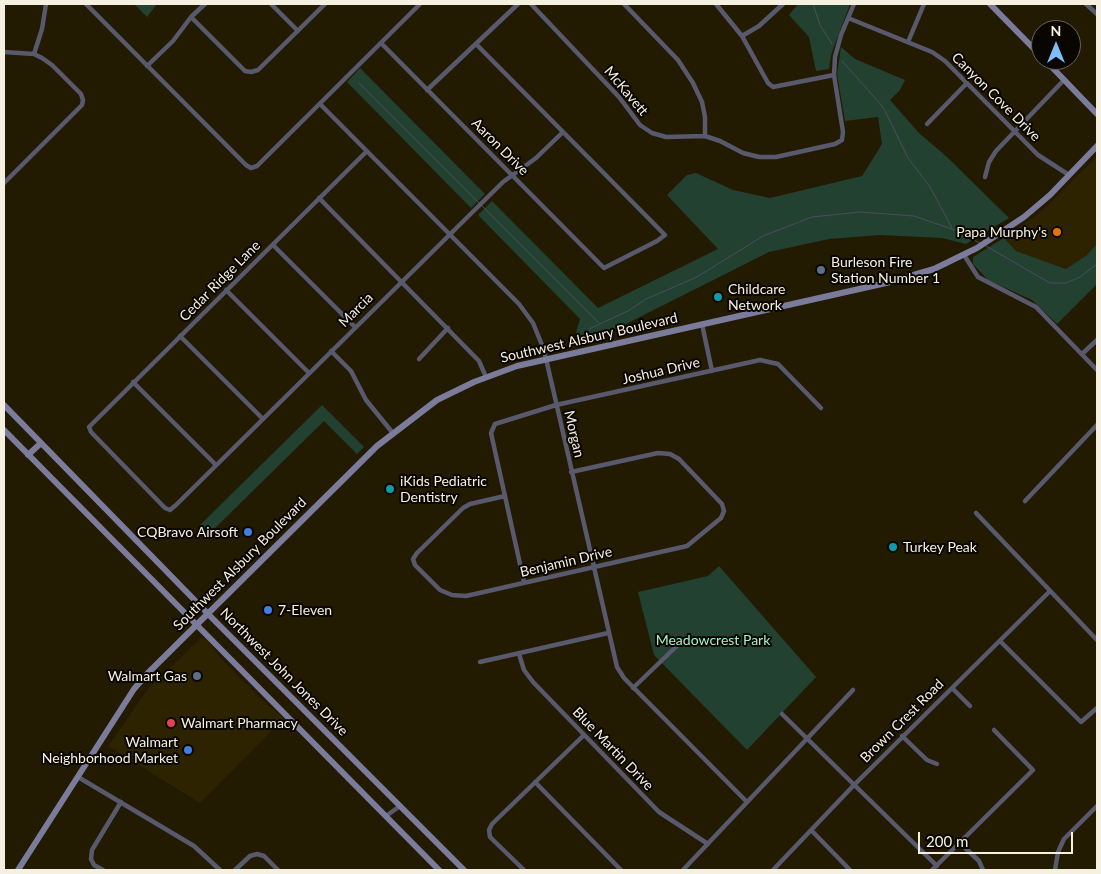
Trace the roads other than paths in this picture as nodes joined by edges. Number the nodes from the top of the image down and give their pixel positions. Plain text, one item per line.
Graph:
1 (46, 4) edge
2 (86, 4) edge
3 (205, 4) edge
4 (271, 4) edge
5 (326, 4) edge
6 (420, 4) edge
7 (518, 4) edge
8 (531, 4) edge
9 (624, 4) edge
10 (716, 4) edge
11 (784, 4) edge
12 (854, 4) edge
13 (924, 4) edge
14 (990, 4) edge
15 (1086, 4) edge
16 (1097, 14) edge
17 (191, 17) junction
18 (848, 18) junction
19 (298, 31) junction
20 (742, 36) junction
21 (908, 42) junction
22 (381, 43) junction
23 (476, 44) junction
24 (1031, 46) edge
25 (4, 52) edge
26 (34, 54) junction
27 (147, 66) junction
28 (1054, 70) edge
29 (834, 75) junction
30 (1064, 80) junction
31 (967, 83) junction
32 (428, 90) junction
33 (320, 104) junction
34 (1097, 114) edge
35 (927, 124) dead end
36 (1015, 131) junction
37 (563, 132) junction
38 (705, 136) junction
39 (1097, 146) edge
40 (367, 151) junction
41 (512, 175) junction
42 (1069, 175) junction
43 (984, 177) dead end
44 (4, 183) edge
45 (319, 198) junction
46 (449, 234) junction
47 (273, 245) junction
48 (964, 255) junction
49 (401, 282) junction
50 (226, 290) junction
51 (702, 324) junction
52 (355, 327) junction
53 (448, 328) junction
54 (180, 336) junction
55 (1097, 340) edge
56 (331, 351) junction
57 (1082, 354) junction
58 (419, 359) dead end
59 (546, 359) junction
60 (712, 370) junction
61 (1097, 370) edge
62 (309, 372) junction
63 (486, 376) junction
64 (133, 382) junction
65 (4, 405) edge
66 (556, 405) junction
67 (821, 408) dead end
68 (262, 418) junction
69 (1097, 425) edge
70 (4, 430) edge
71 (392, 432) junction
72 (41, 443) junction
73 (28, 455) junction
74 (216, 465) junction
75 (571, 472) junction
76 (505, 496) junction
77 (1025, 501) dead end
78 (170, 510) joint
79 (976, 513) dead end
80 (592, 567) junction
81 (524, 582) junction
82 (1049, 592) junction
83 (208, 614) junction
84 (196, 626) junction
85 (608, 633) junction
86 (690, 640) dead end
87 (1097, 640) edge
88 (1000, 641) junction
89 (519, 654) junction
90 (480, 662) dead end
91 (633, 688) junction
92 (952, 688) junction
93 (853, 690) dead end
94 (970, 706) dead end
95 (1097, 708) edge
96 (782, 714) dead end
97 (994, 730) dead end
98 (584, 735) junction
99 (902, 736) junction
100 (807, 738) junction
101 (937, 764) dead end
102 (78, 777) junction
103 (535, 782) junction
104 (854, 785) junction
105 (121, 802) junction
106 (747, 802) junction
107 (400, 806) junction
108 (1097, 806) edge
109 (386, 816) junction
110 (811, 830) junction
111 (960, 843) junction
112 (708, 844) junction
113 (937, 866) junction
114 (18, 870) edge
115 (103, 870) edge
116 (220, 870) edge
117 (235, 870) edge
118 (278, 870) edge
119 (439, 870) edge
120 (464, 870) edge
121 (524, 870) edge
122 (621, 870) edge
123 (683, 870) edge
124 (773, 870) edge
125 (850, 870) edge
126 (932, 870) edge
127 (983, 870) edge
128 (1055, 870) edge

1 - 26 street
2 - 27 street
3 - 17 street
4 - 19 street
5 - 19 street
6 - 22 street
7 - 23 street
8 - 38 street, McKavett
9 - 38 street
10 - 20 street
11 - 20 street
12 - 18 street
13 - 21 street
14 - 24 main road
15 - 16 street
17 - 19 street
17 - 27 street
18 - 21 street, Canyon Cove Drive
18 - 29 street
20 - 29 street
21 - 31 street, Canyon Cove Drive
22 - 32 street, Aaron Drive
22 - 33 street
23 - 32 street
23 - 37 street
25 - 26 street
26 - 44 street
27 - 33 street
28 - 30 main road
29 - 38 street, McKavett
30 - 34 main road
30 - 36 street
31 - 35 street
31 - 36 street, Canyon Cove Drive
32 - 41 street, Aaron Drive
33 - 40 street, Morgan
36 - 42 street, Canyon Cove Drive
36 - 43 street
37 - 41 street, Marcia
37 - 41 street, Aaron Drive
39 - 42 main road, Southwest Alsbury Boulevard
40 - 45 street, Cedar Ridge Lane
40 - 46 street, Morgan
41 - 46 street, Marcia
42 - 48 main road, Southwest Alsbury Boulevard
45 - 47 street, Cedar Ridge Lane
45 - 49 street
46 - 49 street, Marcia
46 - 59 street, Morgan
47 - 50 street, Cedar Ridge Lane
47 - 52 street
48 - 51 main road, Southwest Alsbury Boulevard
48 - 57 street
49 - 52 street, Marcia
49 - 53 street
50 - 54 street, Cedar Ridge Lane
50 - 62 street
51 - 59 main road, Southwest Alsbury Boulevard
51 - 60 street
52 - 56 street, Marcia
53 - 58 street
53 - 63 street
54 - 64 street, Cedar Ridge Lane
54 - 68 street
55 - 57 street
56 - 62 street, Marcia
56 - 71 street
57 - 61 street
59 - 63 main road, Southwest Alsbury Boulevard
59 - 66 street, Morgan
60 - 66 street, Joshua Drive
60 - 67 street, Joshua Drive
62 - 68 street, Marcia
63 - 71 main road, Southwest Alsbury Boulevard
64 - 74 street
64 - 78 street, Cedar Ridge Lane
65 - 72 main road, Northwest John Jones Drive
66 - 75 street, Morgan
66 - 76 street, Joshua Drive
68 - 74 street, Marcia
69 - 77 street
70 - 73 main road
71 - 83 main road, Southwest Alsbury Boulevard
72 - 73 main road
72 - 83 main road, Northwest John Jones Drive
73 - 84 main road
74 - 78 street, Marcia
75 - 80 street, Morgan
75 - 80 street, Benjamin Drive
76 - 81 street
76 - 81 street, Benjamin Drive
79 - 82 street
80 - 81 street, Benjamin Drive
80 - 85 street, Morgan
82 - 87 street
82 - 88 street, Brown Crest Road
83 - 84 main road, Southwest Alsbury Boulevard
83 - 107 main road, Northwest John Jones Drive
84 - 102 main road, Southwest Alsbury Boulevard
84 - 109 main road
85 - 89 street
85 - 91 street, Morgan
86 - 91 street
88 - 92 street, Brown Crest Road
88 - 95 street
89 - 90 street
89 - 98 street, Blue Martin Drive
91 - 106 street, Morgan
92 - 94 street
92 - 99 street, Brown Crest Road
93 - 100 street
96 - 100 street
97 - 111 street
98 - 103 street
98 - 112 street, Blue Martin Drive
99 - 101 street
99 - 104 street, Brown Crest Road
100 - 104 street
100 - 106 street
102 - 105 street
102 - 114 main road, Southwest Alsbury Boulevard
103 - 121 street
103 - 122 street
104 - 110 street, Brown Crest Road
104 - 113 street
105 - 115 street
105 - 116 street
106 - 112 street
107 - 109 street
107 - 120 main road, Northwest John Jones Drive
108 - 128 street
109 - 119 main road
110 - 124 street, Brown Crest Road
110 - 125 street
111 - 113 street
111 - 127 street
112 - 123 street
113 - 126 street
117 - 118 street

